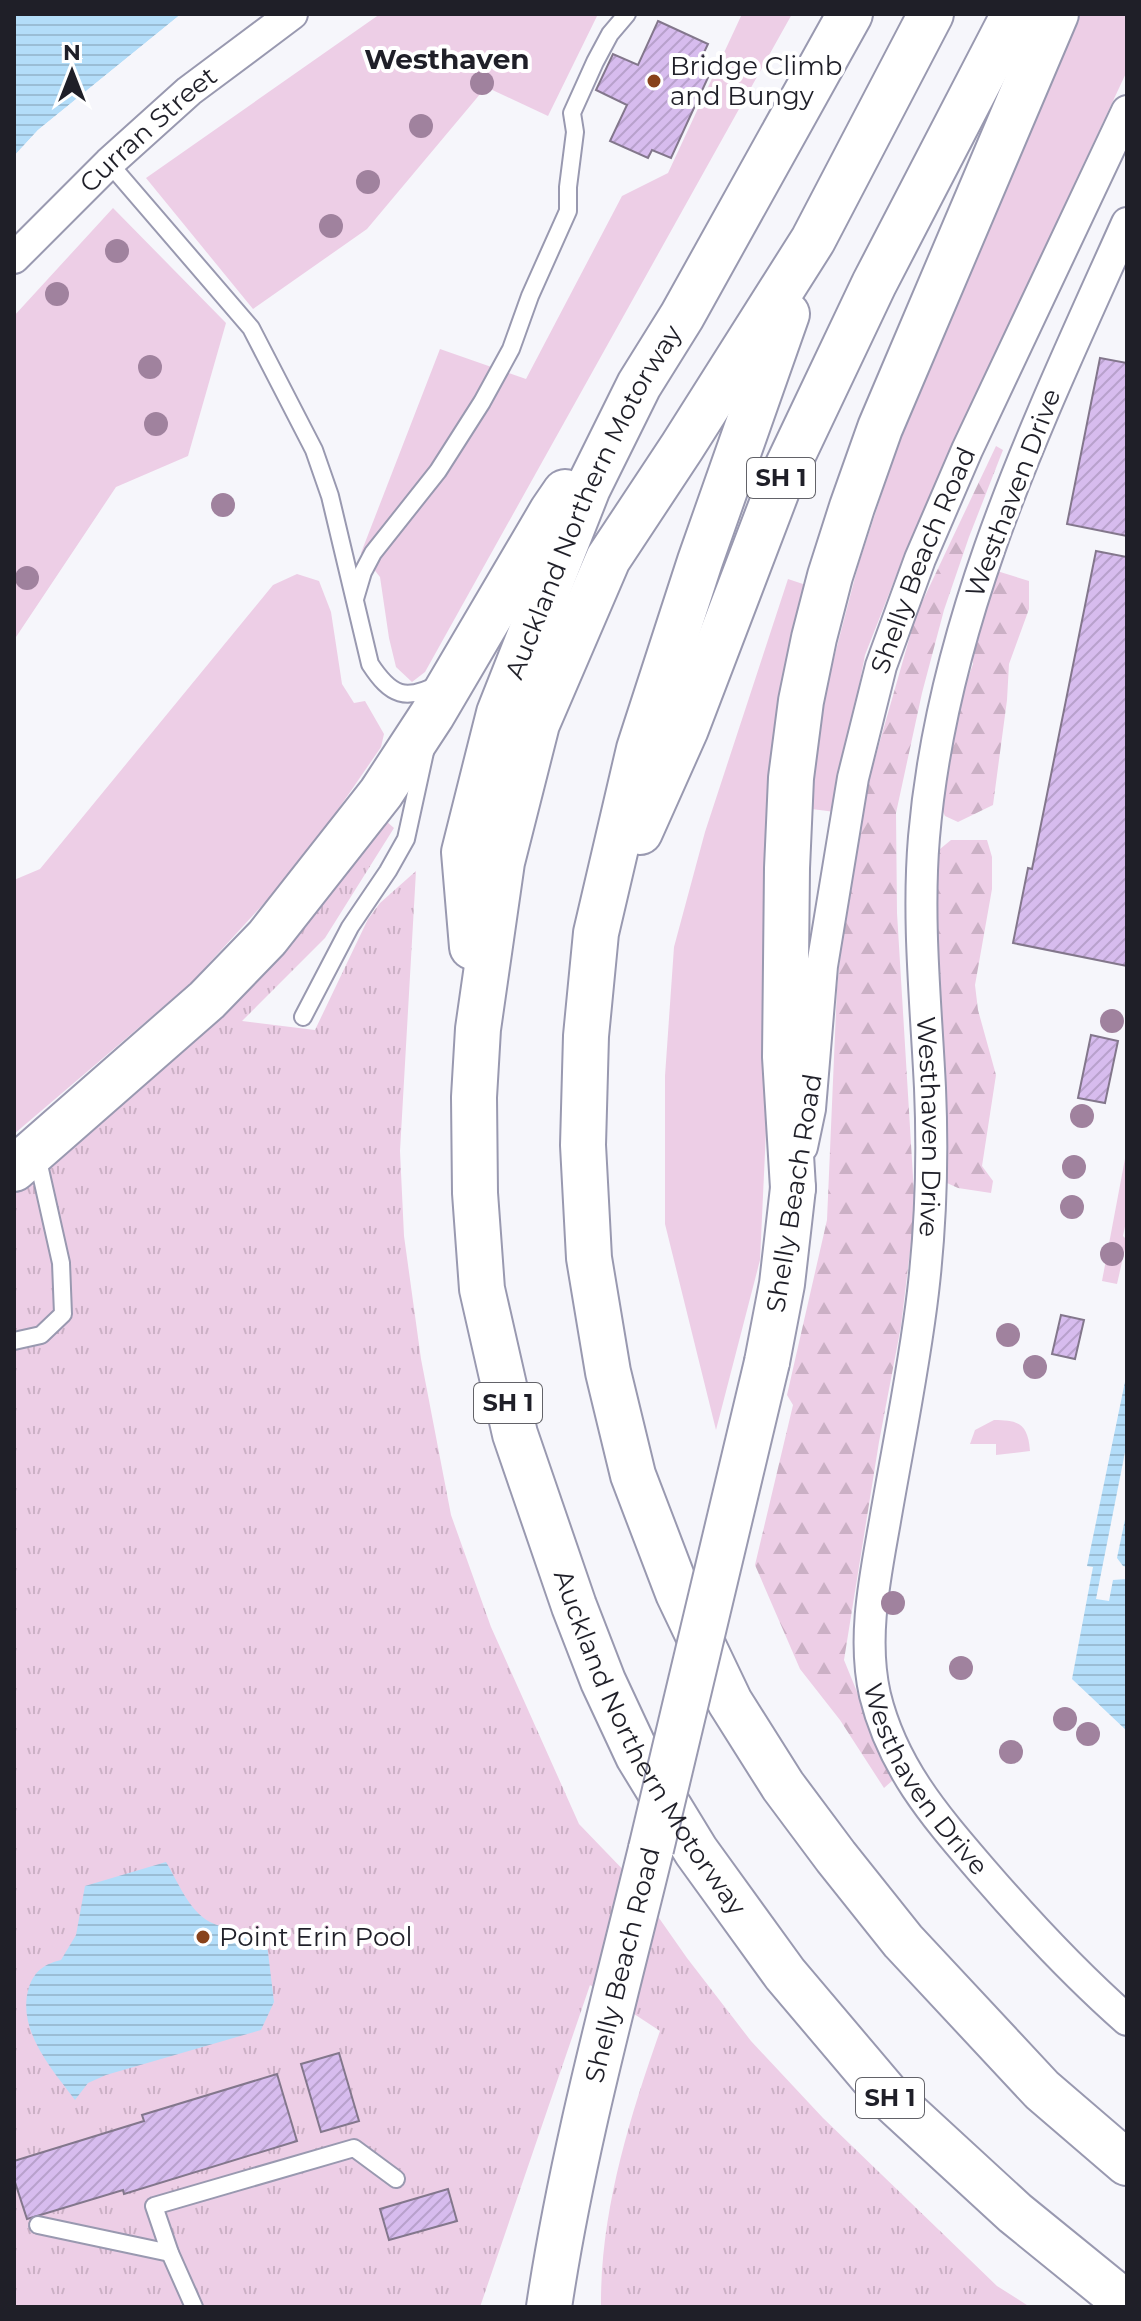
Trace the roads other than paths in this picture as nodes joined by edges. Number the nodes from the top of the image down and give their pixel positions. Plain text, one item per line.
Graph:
1 (292, 14) edge
2 (627, 14) edge
3 (850, 14) edge
4 (931, 14) edge
5 (1056, 14) edge
6 (1018, 37) edge
7 (1127, 111) edge
8 (109, 163) junction
9 (1127, 223) edge
10 (813, 240) junction
11 (14, 258) edge
12 (639, 385) junction
13 (354, 604) junction
14 (455, 675) junction
15 (432, 715) junction
16 (596, 933) junction
17 (303, 1017) dead end
18 (478, 1029) junction
19 (25, 1160) edge
20 (793, 1188) junction
21 (14, 1341) edge
22 (1127, 2020) edge
23 (1127, 2163) edge
24 (396, 2179) dead end
25 (38, 2225) dead end
26 (170, 2253) junction
27 (1127, 2304) edge
28 (194, 2307) edge
29 (549, 2307) edge

1 - 8 street, Curran Street
2 - 13 lane
3 - 12 main road, Auckland Northern Motorway / SH 1
4 - 10 main road, Auckland Northern Motorway / SH 1
5 - 6 main road
6 - 16 main road, Auckland Northern Motorway / SH 1
6 - 20 main road
7 - 20 street, Shelly Beach Road
8 - 11 street, Curran Street
8 - 13 lane
9 - 22 street, Westhaven Drive
10 - 16 main road, Auckland Northern Motorway / SH 1
10 - 18 main road, Auckland Northern Motorway / SH 1
12 - 14 main road
12 - 18 main road, Auckland Northern Motorway / SH 1
13 - 14 lane
14 - 15 main road
15 - 17 lane
15 - 19 main road
16 - 23 main road, Auckland Northern Motorway / SH 1
18 - 27 main road, Auckland Northern Motorway / SH 1
19 - 21 lane
20 - 29 main road, Shelly Beach Road, bridge
24 - 26 lane
25 - 26 lane
26 - 28 lane

